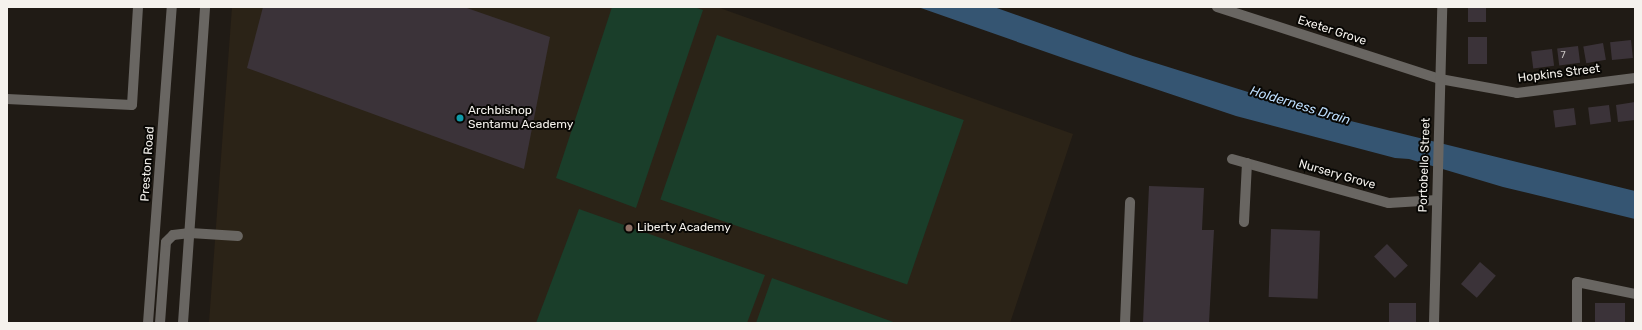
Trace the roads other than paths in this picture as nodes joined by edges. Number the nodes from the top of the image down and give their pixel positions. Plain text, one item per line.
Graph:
1 (138, 7) edge
2 (161, 7) edge
3 (205, 7) edge
4 (1217, 7) edge
5 (1442, 7) edge
6 (172, 9) edge
7 (1236, 10) edge
8 (1635, 78) edge
9 (1440, 79) junction
10 (7, 99) edge
11 (1232, 158) dead end
12 (1247, 163) junction
13 (1436, 200) junction
14 (1130, 202) dead end
15 (1244, 222) dead end
16 (190, 233) junction
17 (238, 236) dead end
18 (1635, 294) edge
19 (148, 323) edge
20 (160, 323) edge
21 (183, 323) edge
22 (1125, 323) edge
23 (1434, 323) edge
24 (1577, 323) edge

1 - 10 street
2 - 6 street
3 - 16 street
4 - 7 street, Exeter Grove
5 - 9 street, Portobello Street
6 - 19 street, Preston Road
7 - 9 street, Exeter Grove
8 - 9 street, Hopkins Street
9 - 13 street, Portobello Street
11 - 12 street, Nursery Grove
12 - 13 street, Nursery Grove
12 - 15 street
13 - 23 street, Portobello Street
14 - 22 street
16 - 17 street
16 - 20 street
16 - 21 street
18 - 24 street

